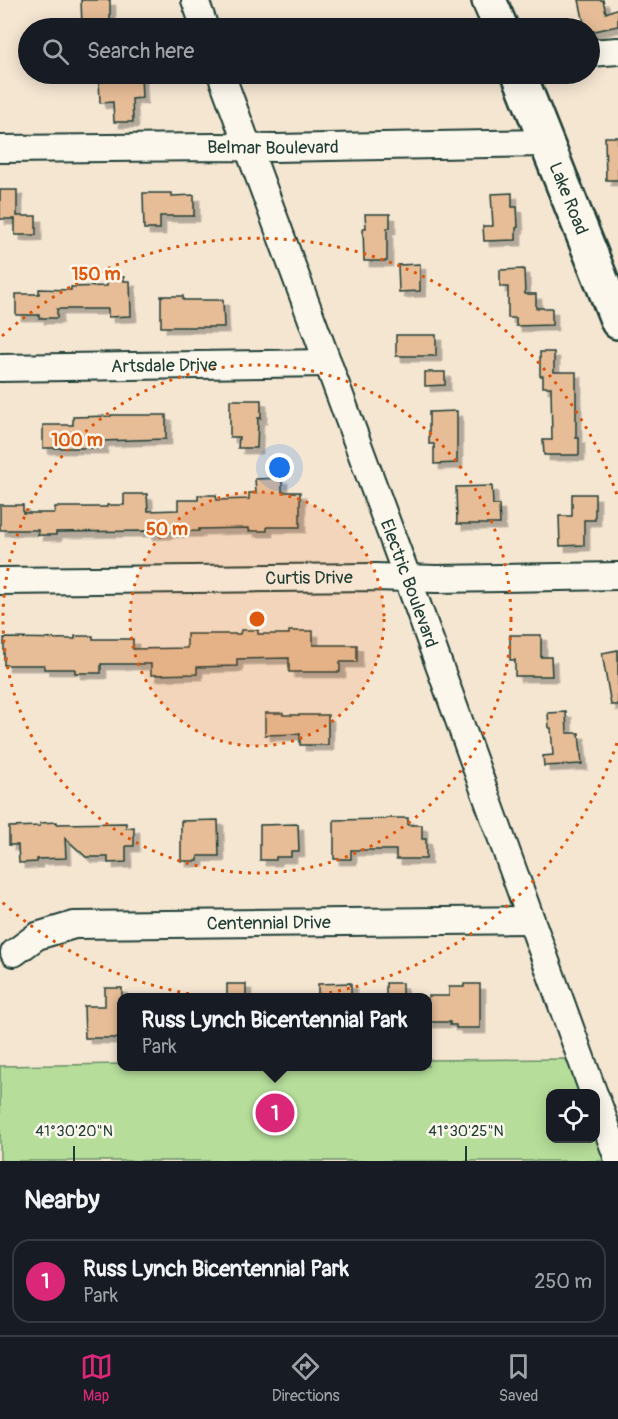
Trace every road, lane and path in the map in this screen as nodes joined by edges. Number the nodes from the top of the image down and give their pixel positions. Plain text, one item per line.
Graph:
1 (195, 0) edge
2 (489, 0) edge
3 (201, 18) edge
4 (497, 18) edge
5 (618, 51) edge
6 (600, 52) edge
7 (225, 84) edge
8 (523, 84) edge
9 (546, 142) junction
10 (248, 147) junction
11 (0, 149) edge
12 (606, 264) edge
13 (618, 322) edge
14 (328, 363) junction
15 (0, 368) edge
16 (618, 576) edge
17 (407, 578) junction
18 (0, 581) edge
19 (530, 920) junction
20 (14, 953) dead end
21 (592, 1089) edge
22 (600, 1109) edge
23 (618, 1159) edge

1 - 3 street
2 - 4 main road
5 - 6 street
7 - 10 street, Electric Boulevard
8 - 9 main road, Lake Road
9 - 10 street, Belmar Boulevard
9 - 12 main road, Lake Road
10 - 11 street, Belmar Boulevard
10 - 14 street, Electric Boulevard
12 - 13 main road, Lake Road
14 - 15 street, Artsdale Drive
14 - 17 street, Electric Boulevard
16 - 17 street, Curtis Drive
17 - 18 street, Curtis Drive
17 - 19 street, Electric Boulevard
19 - 20 street, Centennial Drive
19 - 21 street, Electric Boulevard
22 - 23 street

